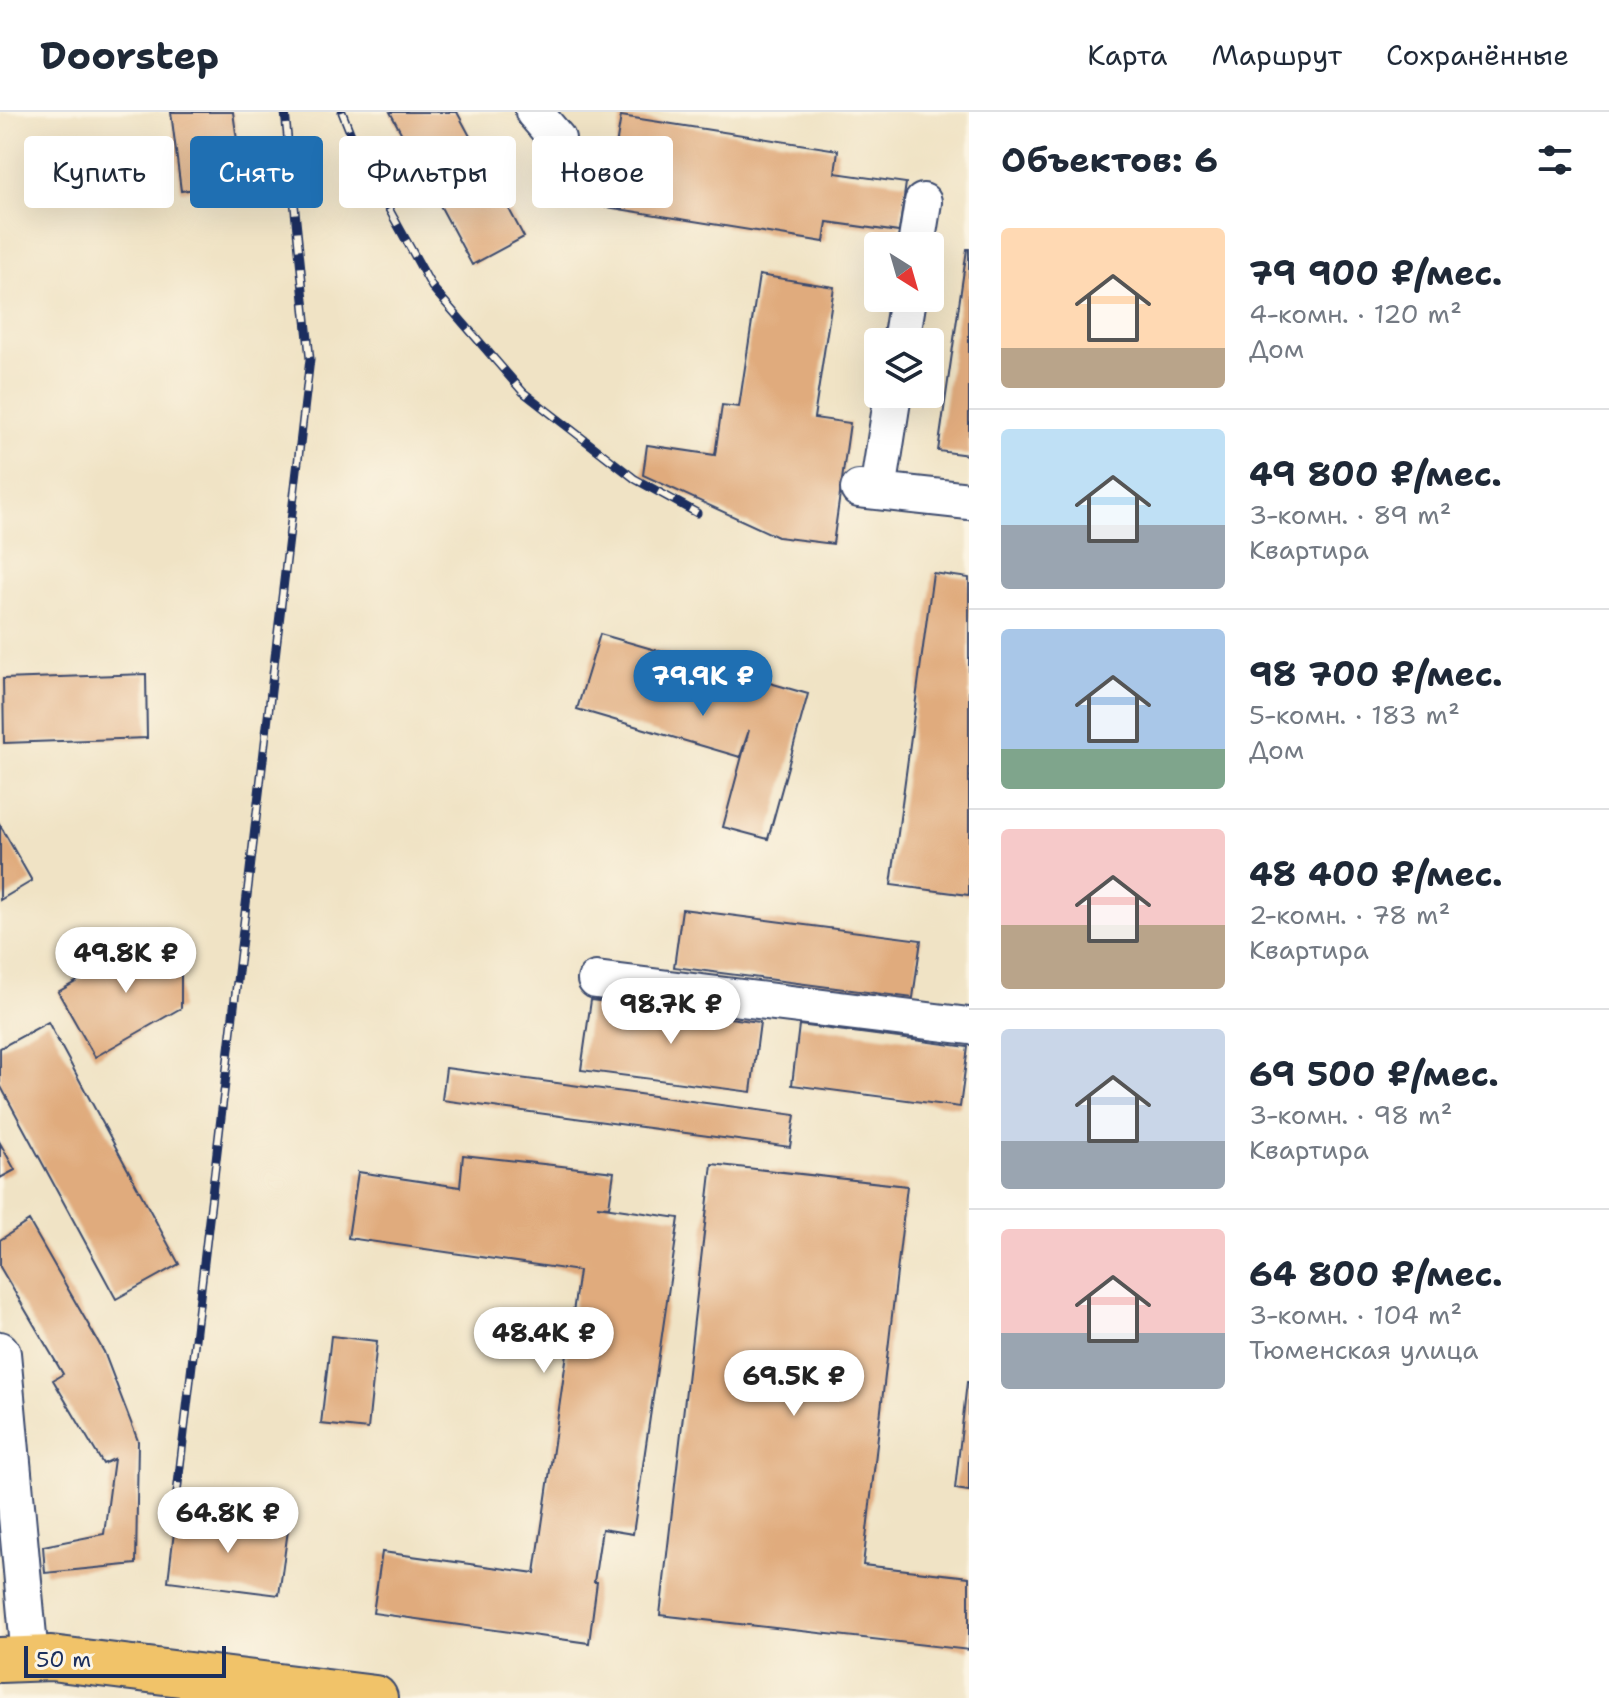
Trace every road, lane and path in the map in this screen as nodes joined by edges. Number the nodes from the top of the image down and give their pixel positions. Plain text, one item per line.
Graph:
1 (923, 202) dead end
2 (918, 232) edge
3 (889, 408) edge
4 (969, 501) edge
5 (596, 980) dead end
6 (969, 1026) edge
7 (0, 1350) edge
8 (15, 1659) edge
9 (375, 1698) edge

1 - 2 lane
3 - 4 lane
5 - 6 lane
7 - 8 lane
8 - 9 main road

